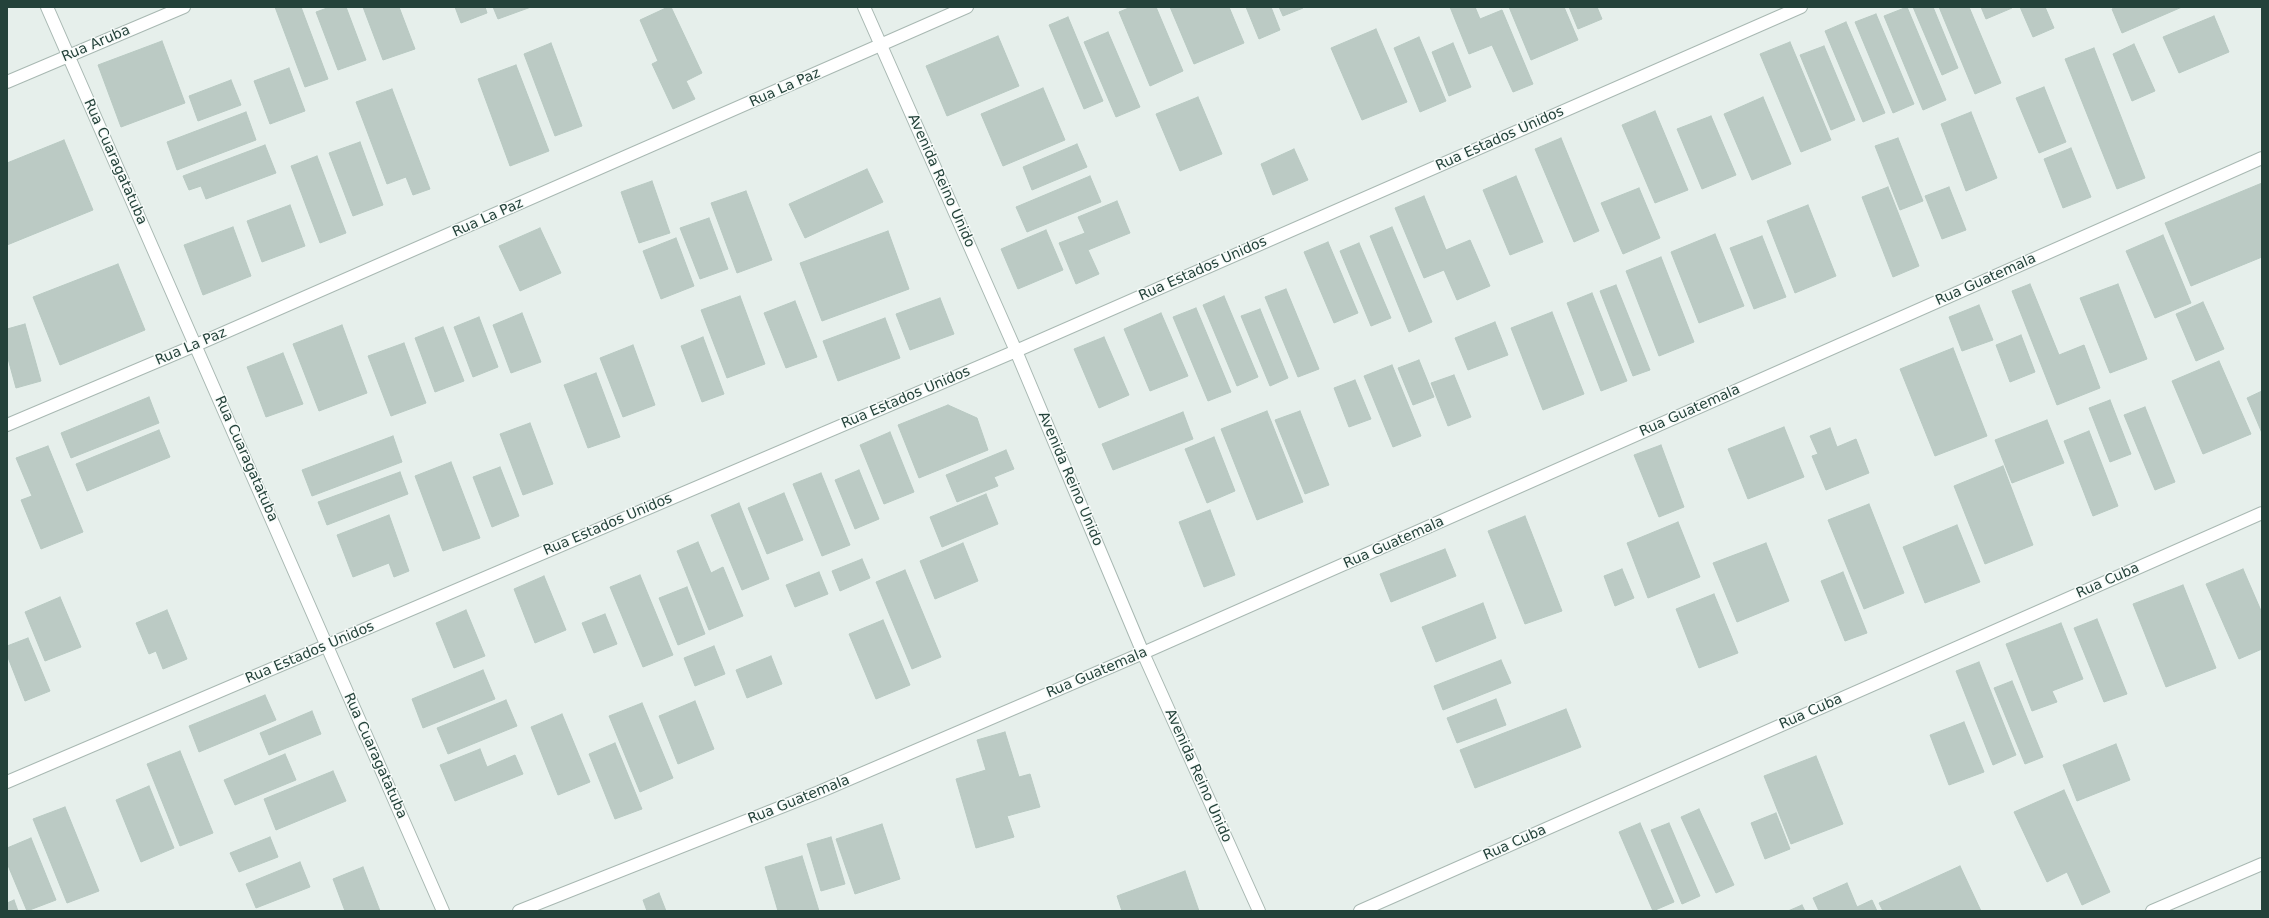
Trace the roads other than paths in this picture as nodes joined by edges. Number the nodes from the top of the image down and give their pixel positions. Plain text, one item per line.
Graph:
1 (47, 7) edge
2 (184, 7) edge
3 (864, 7) edge
4 (967, 7) edge
5 (1801, 7) edge
6 (880, 46) junction
7 (68, 56) junction
8 (7, 82) edge
9 (2262, 158) edge
10 (196, 345) junction
11 (1016, 350) junction
12 (7, 425) edge
13 (2262, 513) edge
14 (327, 645) junction
15 (1143, 653) junction
16 (7, 782) edge
17 (2262, 864) edge
18 (443, 911) edge
19 (519, 911) edge
20 (1259, 911) edge
21 (1360, 911) edge
22 (2152, 911) edge

1 - 7 street, Rua Cuaragatatuba
2 - 7 street, Rua Aruba
3 - 6 street, Avenida Reino Unido
4 - 6 street, Rua La Paz
5 - 11 street, Rua Estados Unidos
6 - 10 street, Rua La Paz
6 - 11 street, Avenida Reino Unido
7 - 8 street, Rua Aruba
7 - 10 street, Rua Cuaragatatuba
9 - 15 street, Rua Guatemala
10 - 12 street, Rua La Paz
10 - 14 street, Rua Cuaragatatuba
11 - 14 street, Rua Estados Unidos
11 - 15 street, Avenida Reino Unido
13 - 21 street, Rua Cuba
14 - 16 street, Rua Estados Unidos
14 - 18 street, Rua Cuaragatatuba
15 - 19 street, Rua Guatemala
15 - 20 street, Avenida Reino Unido
17 - 22 street

